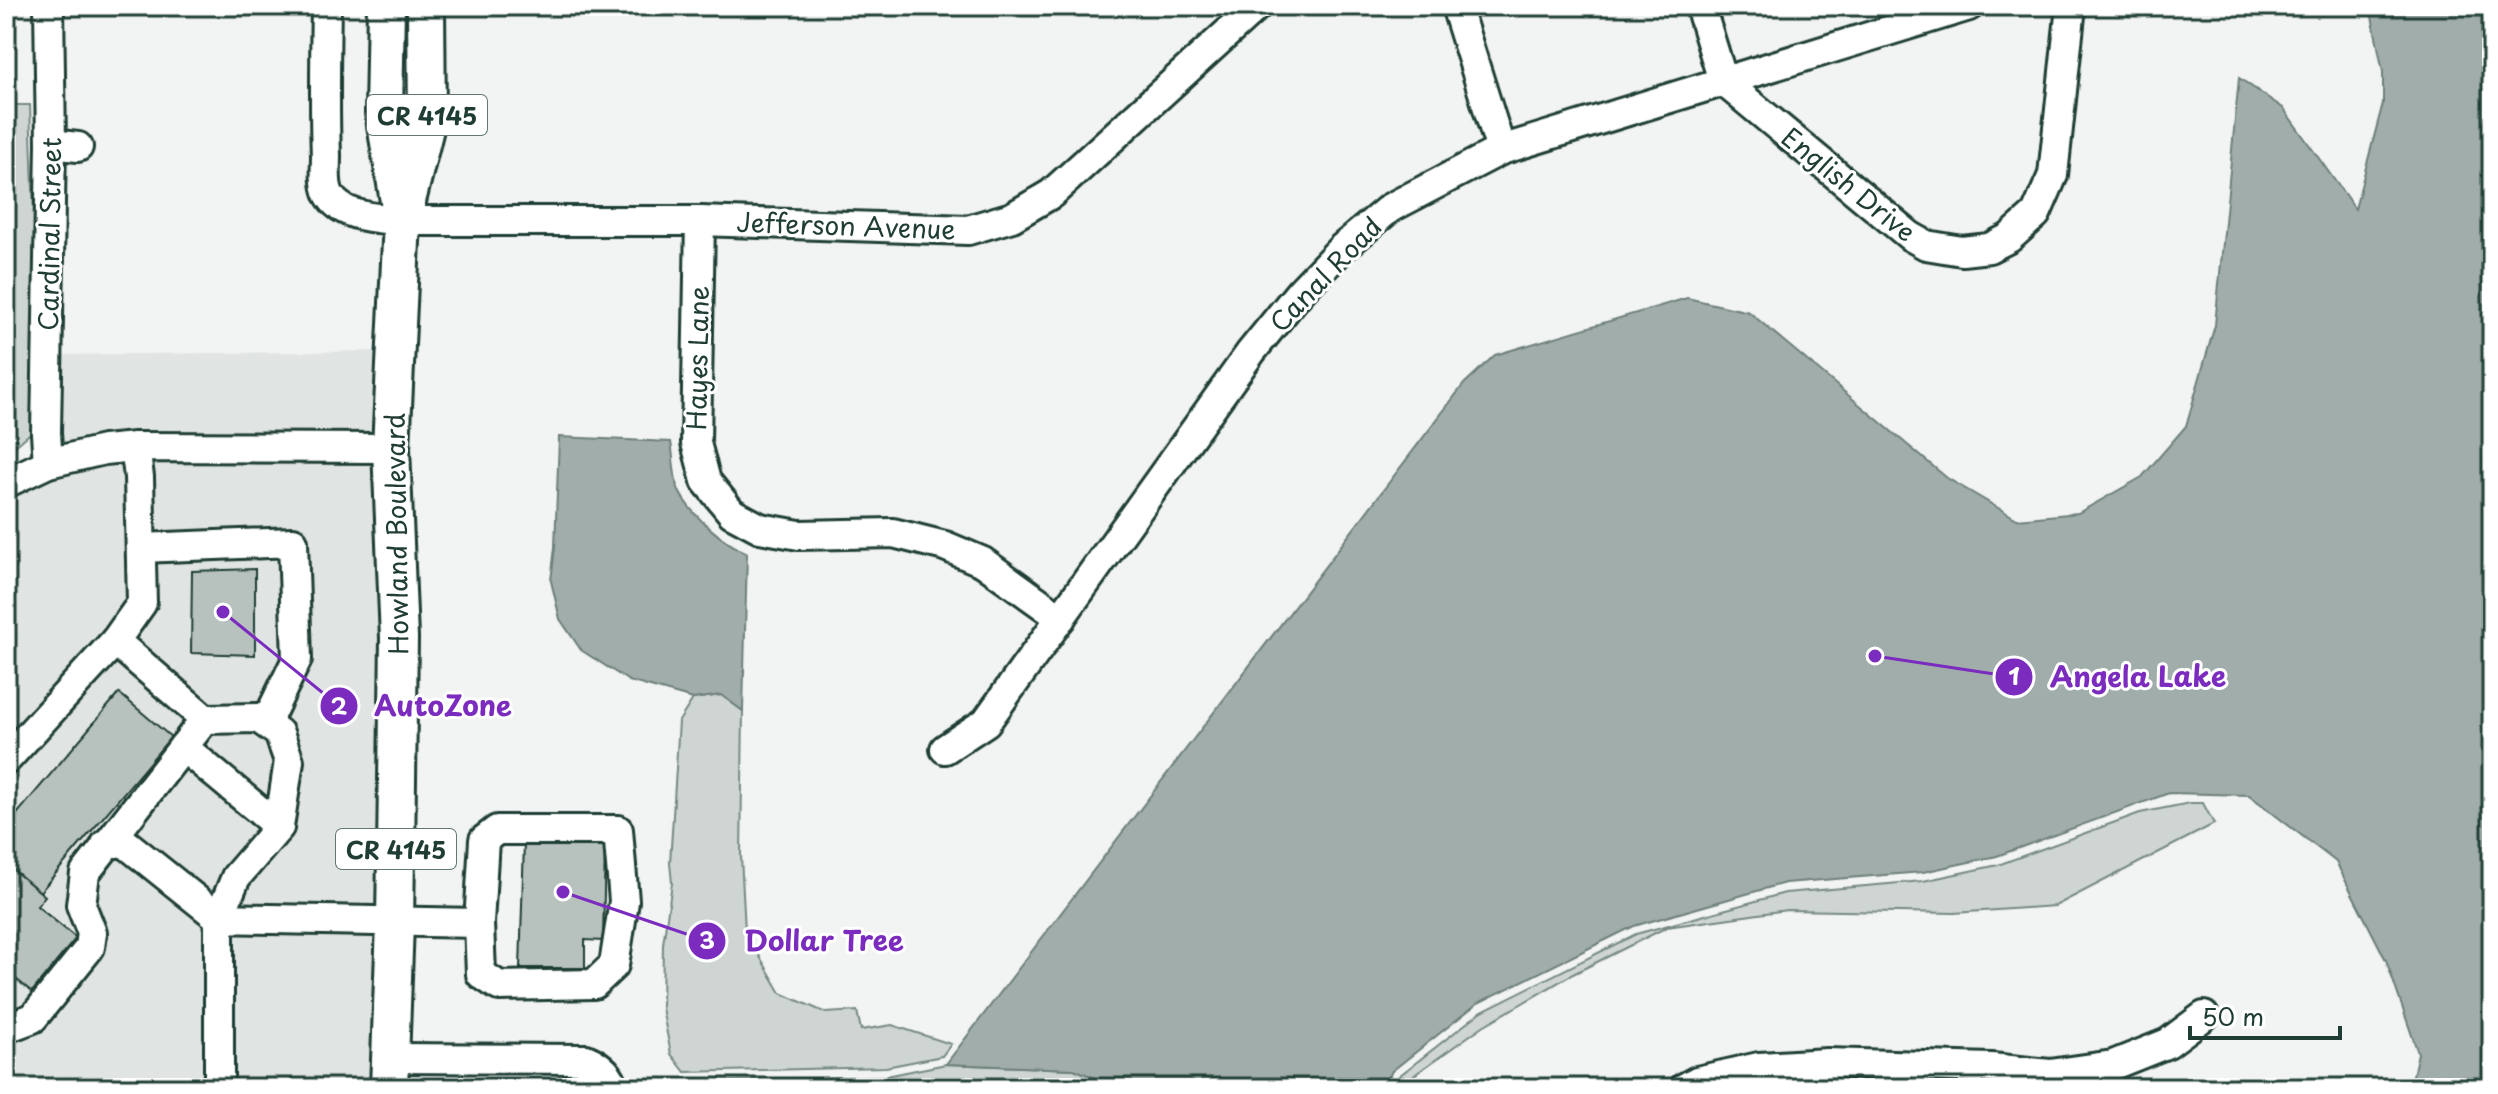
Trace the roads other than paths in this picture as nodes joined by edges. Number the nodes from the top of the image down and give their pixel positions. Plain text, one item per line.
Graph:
1 (49, 6) edge
2 (326, 6) edge
3 (386, 6) edge
4 (426, 6) edge
5 (1257, 6) edge
6 (1456, 6) edge
7 (1700, 6) edge
8 (2071, 6) edge
9 (1955, 8) edge
10 (1723, 81) junction
11 (1501, 150) junction
12 (402, 221) junction
13 (700, 221) junction
14 (135, 447) junction
15 (391, 448) junction
16 (48, 463) junction
17 (6, 483) edge
18 (141, 548) junction
19 (1061, 618) junction
20 (115, 641) junction
21 (205, 719) junction
22 (266, 723) junction
23 (183, 747) junction
24 (945, 749) dead end
25 (6, 760) edge
26 (279, 827) junction
27 (106, 844) junction
28 (219, 918) junction
29 (395, 923) junction
30 (479, 923) junction
31 (2204, 1016) dead end
32 (6, 1028) edge
33 (389, 1073) edge
34 (219, 1088) edge
35 (614, 1088) edge
36 (1684, 1088) edge

1 - 16 street, Cardinal Street
2 - 12 street, Jefferson Avenue
3 - 12 main road, Howland Boulevard / CR 4145
4 - 12 main road, Howland Boulevard / CR 4145
5 - 13 street, Jefferson Avenue
6 - 11 street
7 - 10 street
8 - 10 street, English Drive
9 - 10 street, Canal Road
10 - 11 street, Canal Road
11 - 19 street, Canal Road
12 - 13 street, Jefferson Avenue
12 - 15 main road, Howland Boulevard / CR 4145
13 - 19 street, Hayes Lane
14 - 15 street
14 - 16 street
14 - 18 street
15 - 29 main road, Howland Boulevard / CR 4145
16 - 17 street
18 - 20 street
18 - 22 street
19 - 24 street, Canal Road
20 - 21 street
20 - 25 street
21 - 22 street
21 - 23 street
22 - 26 street
23 - 26 street
23 - 27 street
26 - 28 street
27 - 28 street
27 - 32 street
28 - 29 street
28 - 34 street
29 - 30 street
29 - 33 main road, Howland Boulevard / CR 4145
30 - 30 street
31 - 36 street
33 - 35 street

